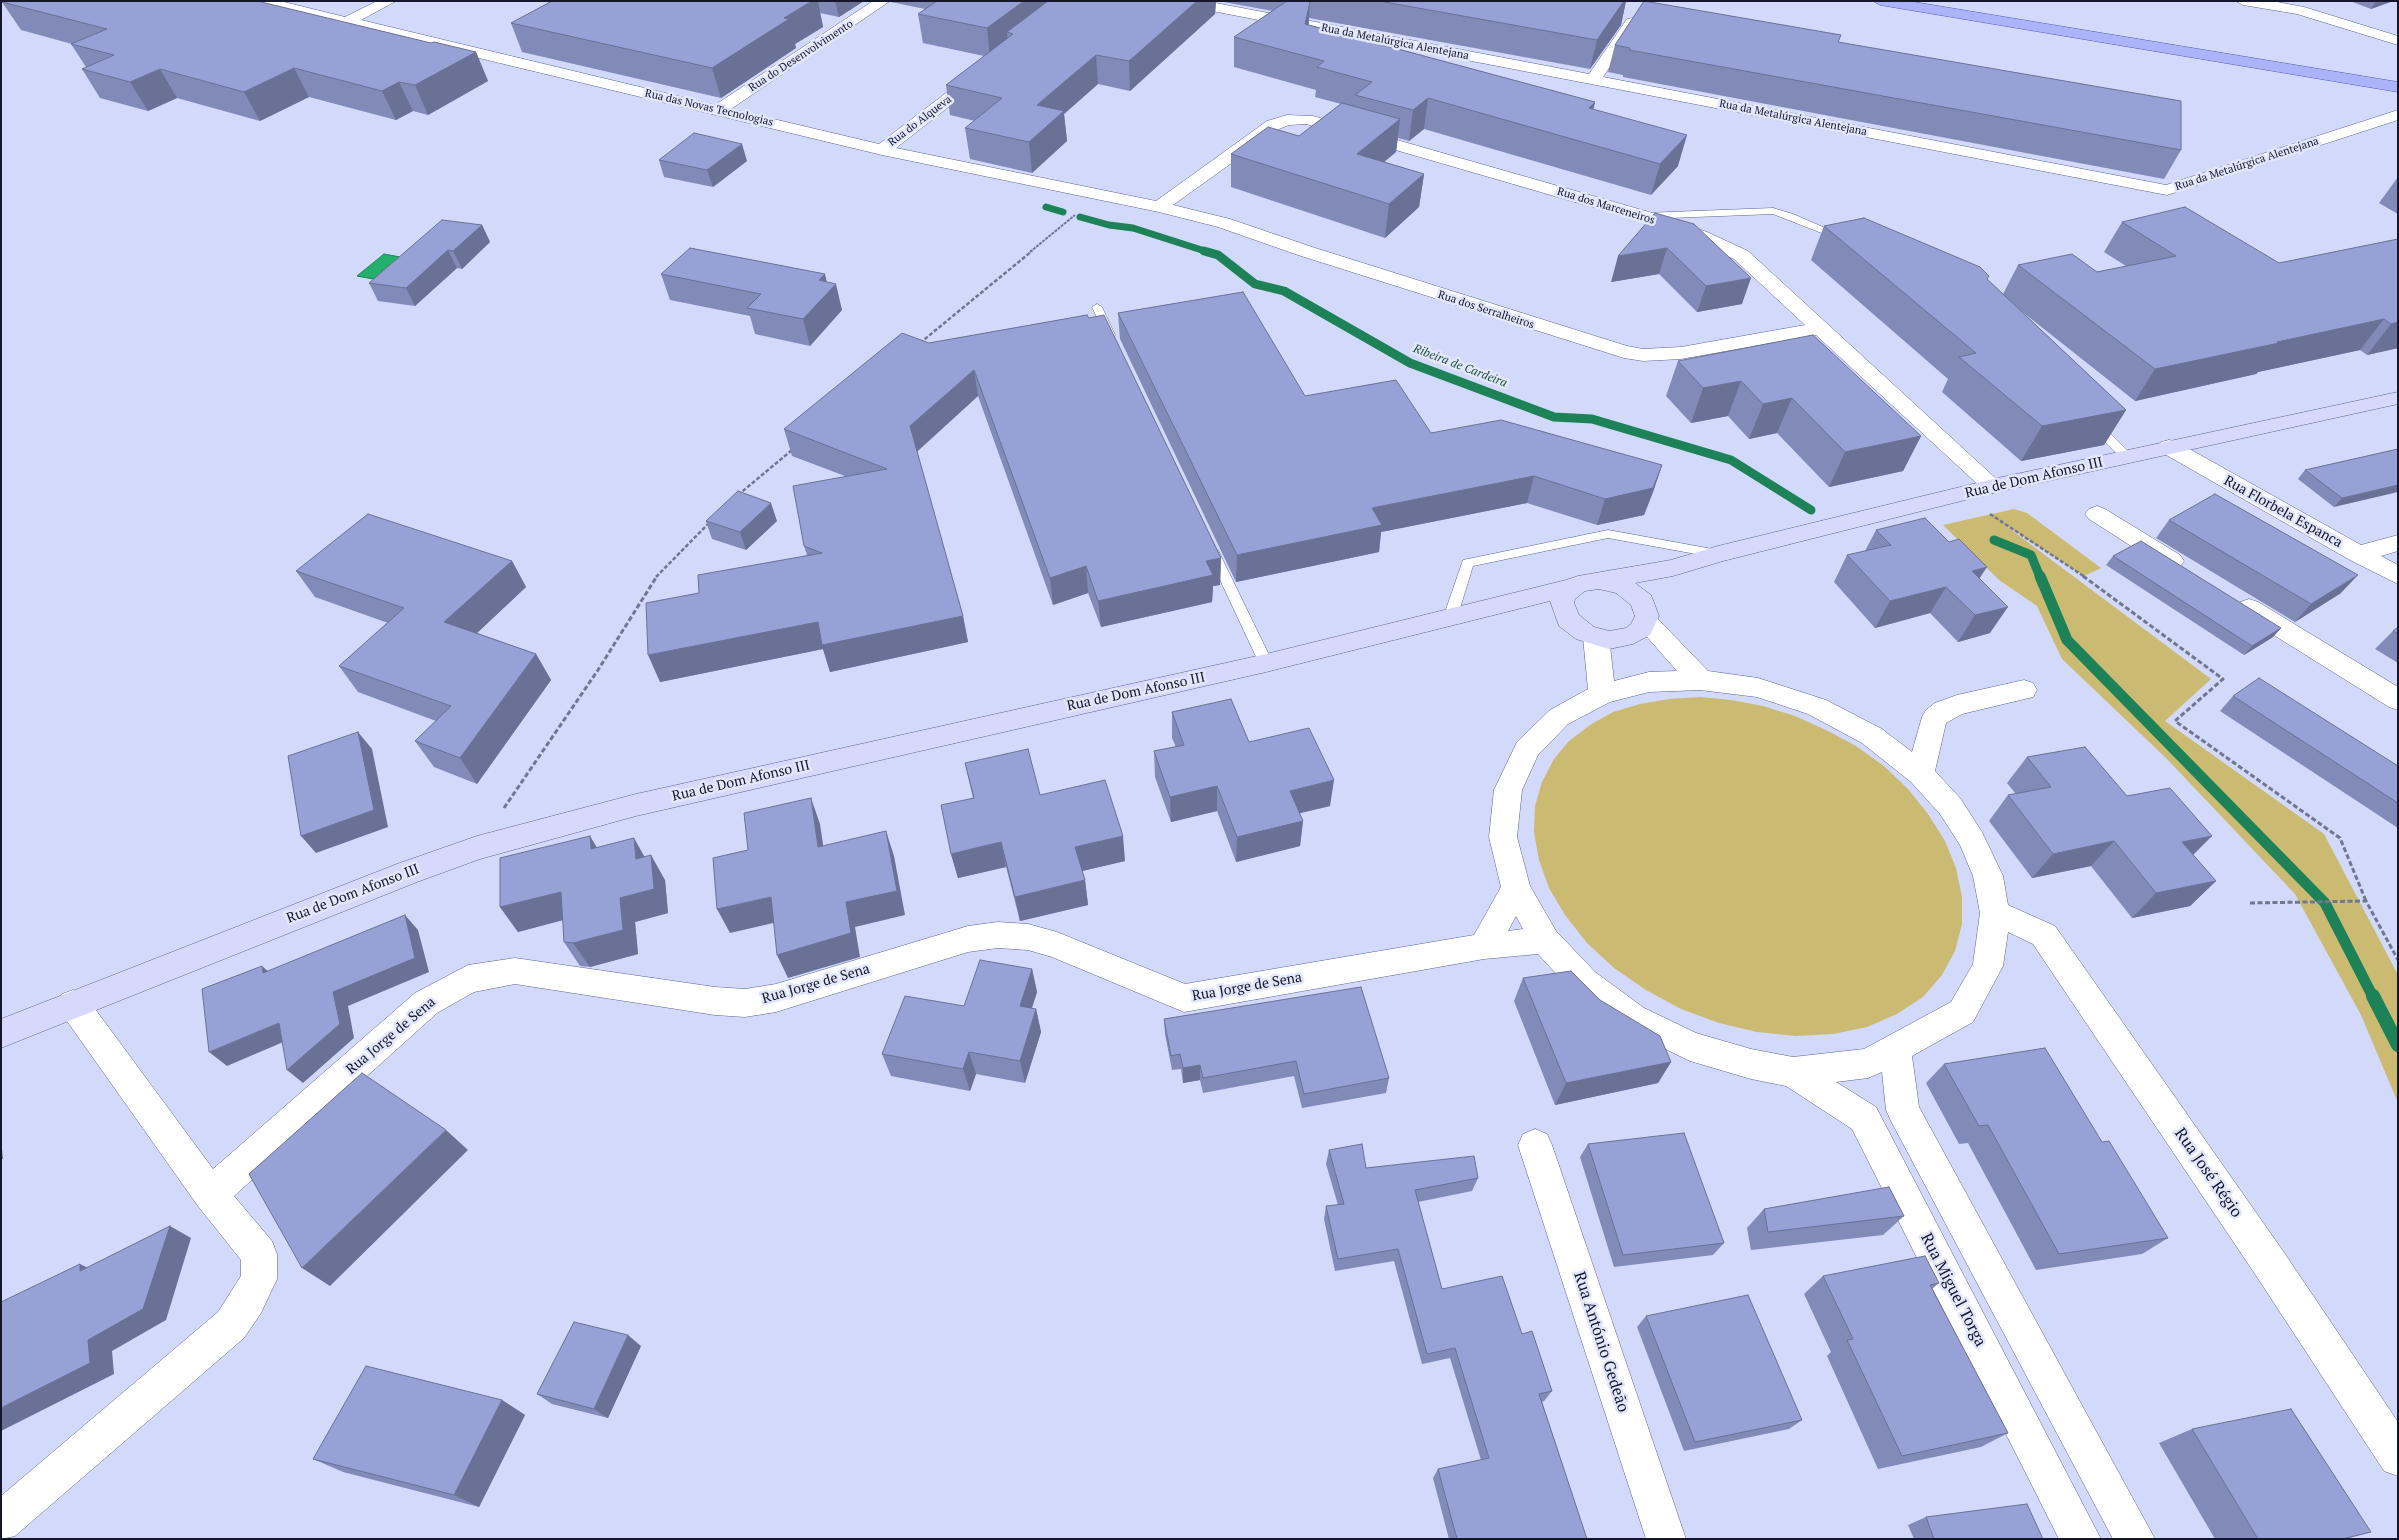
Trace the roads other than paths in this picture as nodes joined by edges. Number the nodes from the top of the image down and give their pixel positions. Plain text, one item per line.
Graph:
1 (261, 1) edge
2 (389, 1) edge
3 (883, 1) edge
4 (1181, 1) edge
5 (1880, 1) edge
6 (2243, 1) edge
7 (346, 22) junction
8 (829, 22) dead end
9 (1632, 22) edge
10 (848, 25) junction
11 (2398, 41) edge
12 (509, 47) dead end
13 (492, 56) junction
14 (992, 66) edge
15 (1593, 80) junction
16 (2398, 87) edge
17 (718, 110) junction
18 (2398, 115) edge
19 (882, 150) junction
20 (1159, 207) junction
21 (1643, 216) junction
22 (1852, 242) edge
23 (1097, 307) dead end
24 (1820, 328) junction
25 (1114, 343) edge
26 (2398, 398) edge
27 (2086, 416) edge
28 (2169, 447) junction
29 (2127, 456) junction
30 (1993, 486) junction
31 (2097, 514) dead end
32 (1207, 539) edge
33 (2398, 543) edge
34 (1718, 554) junction
35 (2358, 554) junction
36 (1673, 568) junction
37 (2189, 571) edge
38 (2398, 576) edge
39 (1599, 581) junction
40 (1570, 588) junction
41 (2231, 597) edge
42 (1505, 606) junction
43 (1646, 616) junction
44 (1450, 618) junction
45 (1568, 620) junction
46 (1596, 637) junction
47 (1266, 664) junction
48 (1700, 680) junction
49 (2024, 690) dead end
50 (1602, 694) junction
51 (2398, 700) edge
52 (1921, 774) junction
53 (1516, 888) junction
54 (1995, 913) junction
55 (1545, 940) junction
56 (1484, 946) junction
57 (73, 1004) junction
58 (1, 1034) edge
59 (1896, 1048) junction
60 (1793, 1072) junction
61 (1535, 1145) dead end
62 (210, 1194) junction
63 (2398, 1457) edge
64 (1, 1522) edge
65 (1666, 1539) edge
66 (2081, 1539) edge
67 (2135, 1539) edge

1 - 7 street, Rua das Novas Tecnologias
2 - 7 street
3 - 10 street, Rua do Desenvolvimento
4 - 15 street, Rua da Metalúrgica Alentejana
5 - 16 main road
6 - 11 street
7 - 13 street, Rua das Novas Tecnologias
8 - 10 street
9 - 15 street
10 - 17 street, Rua do Desenvolvimento
12 - 13 street
13 - 17 street, Rua das Novas Tecnologias
14 - 19 street, Rua do Alqueva
15 - 18 street, Rua da Metalúrgica Alentejana
17 - 19 street, Rua das Novas Tecnologias
19 - 20 street, Rua das Novas Tecnologias
20 - 21 street, Rua dos Marceneiros
20 - 24 street, Rua dos Serralheiros
21 - 22 lane
21 - 24 street, Rua dos Marceneiros
23 - 25 lane
24 - 30 street, Rua dos Marceneiros
26 - 28 main road, Rua de Dom Afonso III
27 - 29 lane
28 - 29 main road, Rua de Dom Afonso III
28 - 35 street, Rua Florbela Espanca
29 - 30 main road, Rua de Dom Afonso III
30 - 34 main road, Rua de Dom Afonso III
31 - 37 street
32 - 47 lane
33 - 35 street
34 - 36 main road, Rua de Dom Afonso III
34 - 44 lane
35 - 38 street, Rua Florbela Espanca
36 - 39 main road, Rua de Dom Afonso III
36 - 43 main road
39 - 40 main road
39 - 43 main road
40 - 42 main road, Rua de Dom Afonso III
40 - 45 main road
41 - 51 street
42 - 44 main road, Rua de Dom Afonso III
42 - 45 main road, Rua de Dom Afonso III
43 - 46 main road
43 - 48 street
44 - 47 main road, Rua de Dom Afonso III
45 - 46 main road
46 - 50 street
47 - 57 main road, Rua de Dom Afonso III
48 - 50 street
48 - 52 street
49 - 52 street
50 - 53 street
52 - 54 street
53 - 55 street
53 - 56 street
54 - 59 street
54 - 63 street, Rua José Régio
55 - 56 street, Rua Jorge de Sena
55 - 60 street
56 - 62 street, Rua Jorge de Sena
57 - 58 main road, Rua de Dom Afonso III
57 - 62 street
59 - 60 street
59 - 67 street
60 - 66 street, Rua Miguel Torga
61 - 65 street, Rua António Gedeão
62 - 64 street

